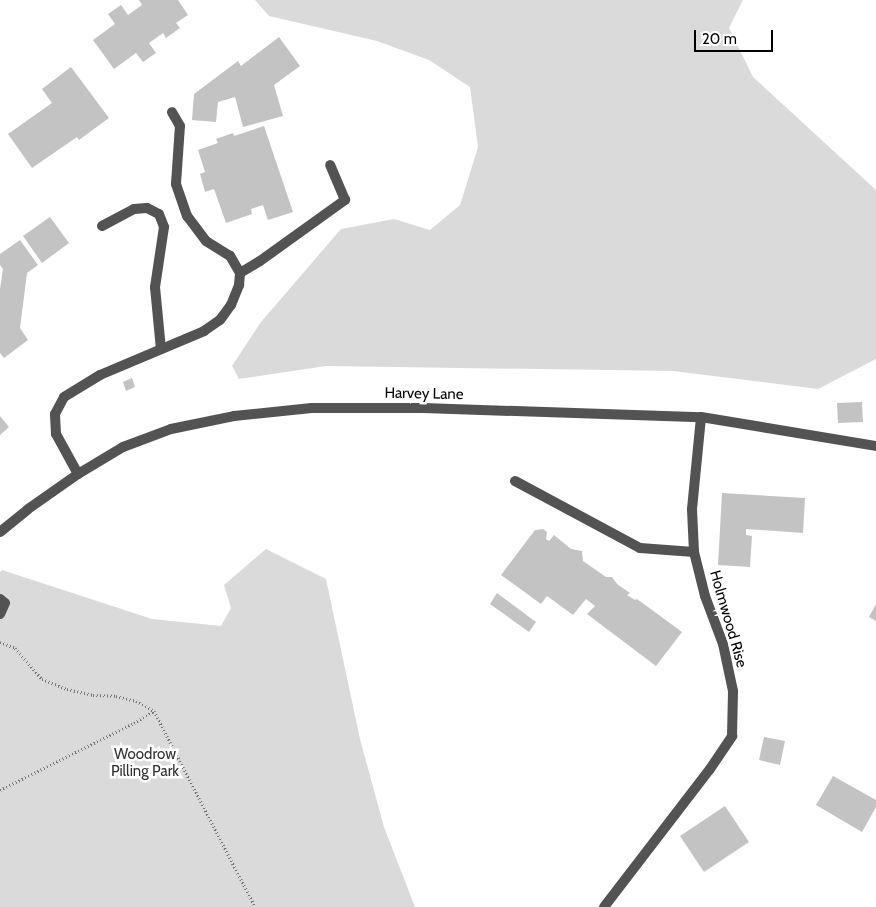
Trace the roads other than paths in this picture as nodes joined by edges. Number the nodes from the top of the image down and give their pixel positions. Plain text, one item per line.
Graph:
1 (172, 112) dead end
2 (330, 165) dead end
3 (102, 226) dead end
4 (240, 272) junction
5 (161, 349) junction
6 (700, 418) junction
7 (876, 446) edge
8 (78, 474) junction
9 (515, 481) dead end
10 (0, 532) edge
11 (694, 552) junction
12 (0, 599) edge
13 (0, 614) edge
14 (604, 907) edge

1 - 4 street
2 - 4 street
3 - 5 street
4 - 5 street
5 - 8 street
6 - 7 street, Harvey Lane
6 - 8 street, Harvey Lane
6 - 11 street, Holmwood Rise
8 - 10 street, Harvey Lane
9 - 11 street
11 - 14 street, Holmwood Rise
12 - 13 street

